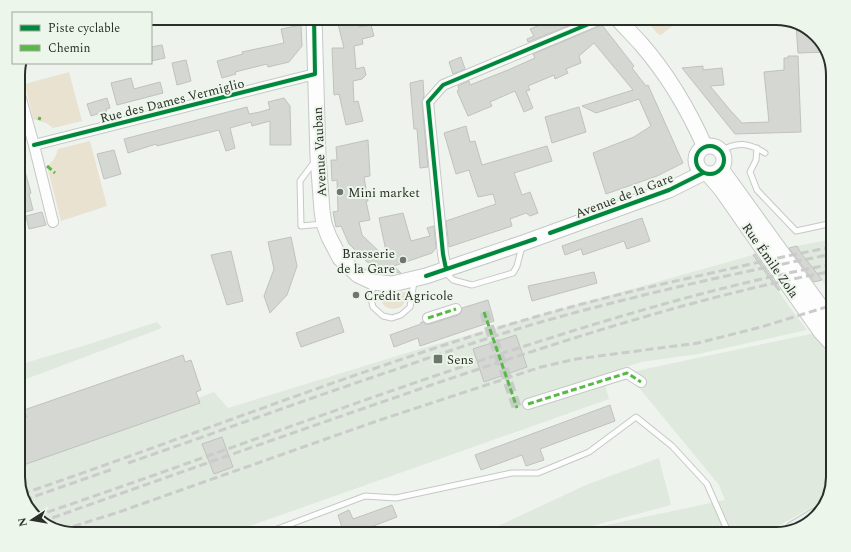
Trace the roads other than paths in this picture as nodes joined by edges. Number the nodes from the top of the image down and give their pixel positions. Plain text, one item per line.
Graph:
1 (314, 25) edge
2 (586, 25) edge
3 (623, 25) edge
4 (315, 74) junction
5 (25, 113) edge
6 (34, 145) junction
7 (705, 147) junction
8 (757, 148) junction
9 (721, 151) junction
10 (765, 153) dead end
11 (318, 157) junction
12 (711, 172) junction
13 (53, 222) dead end
14 (324, 224) junction
15 (826, 225) edge
16 (523, 243) junction
17 (445, 270) junction
18 (358, 275) joint
19 (414, 280) junction
20 (373, 282) junction
21 (456, 309) dead end
22 (826, 314) edge
23 (428, 318) dead end
24 (826, 337) edge
25 (641, 382) dead end
26 (528, 404) dead end
27 (283, 527) edge
28 (726, 527) edge

1 - 4 main road, Avenue Vauban
2 - 17 street
3 - 7 main road
4 - 6 street, Rue des Dames Vermiglio
4 - 11 main road, Avenue Vauban
5 - 6 street
6 - 13 street
7 - 9 main road
7 - 12 main road
8 - 9 lane
8 - 10 lane
8 - 15 lane
9 - 12 main road
11 - 14 main road, Avenue Vauban
11 - 14 lane
12 - 16 main road, Avenue de la Gare
12 - 22 main road, Rue Émile Zola
12 - 24 main road, Rue Émile Zola
14 - 18 main road, Avenue Vauban
16 - 17 main road, Avenue de la Gare
16 - 17 lane
17 - 19 main road, Avenue de la Gare
18 - 20 main road, Avenue de la Gare
19 - 20 main road, Avenue de la Gare
19 - 20 lane
21 - 23 street
25 - 26 street
27 - 28 lane

